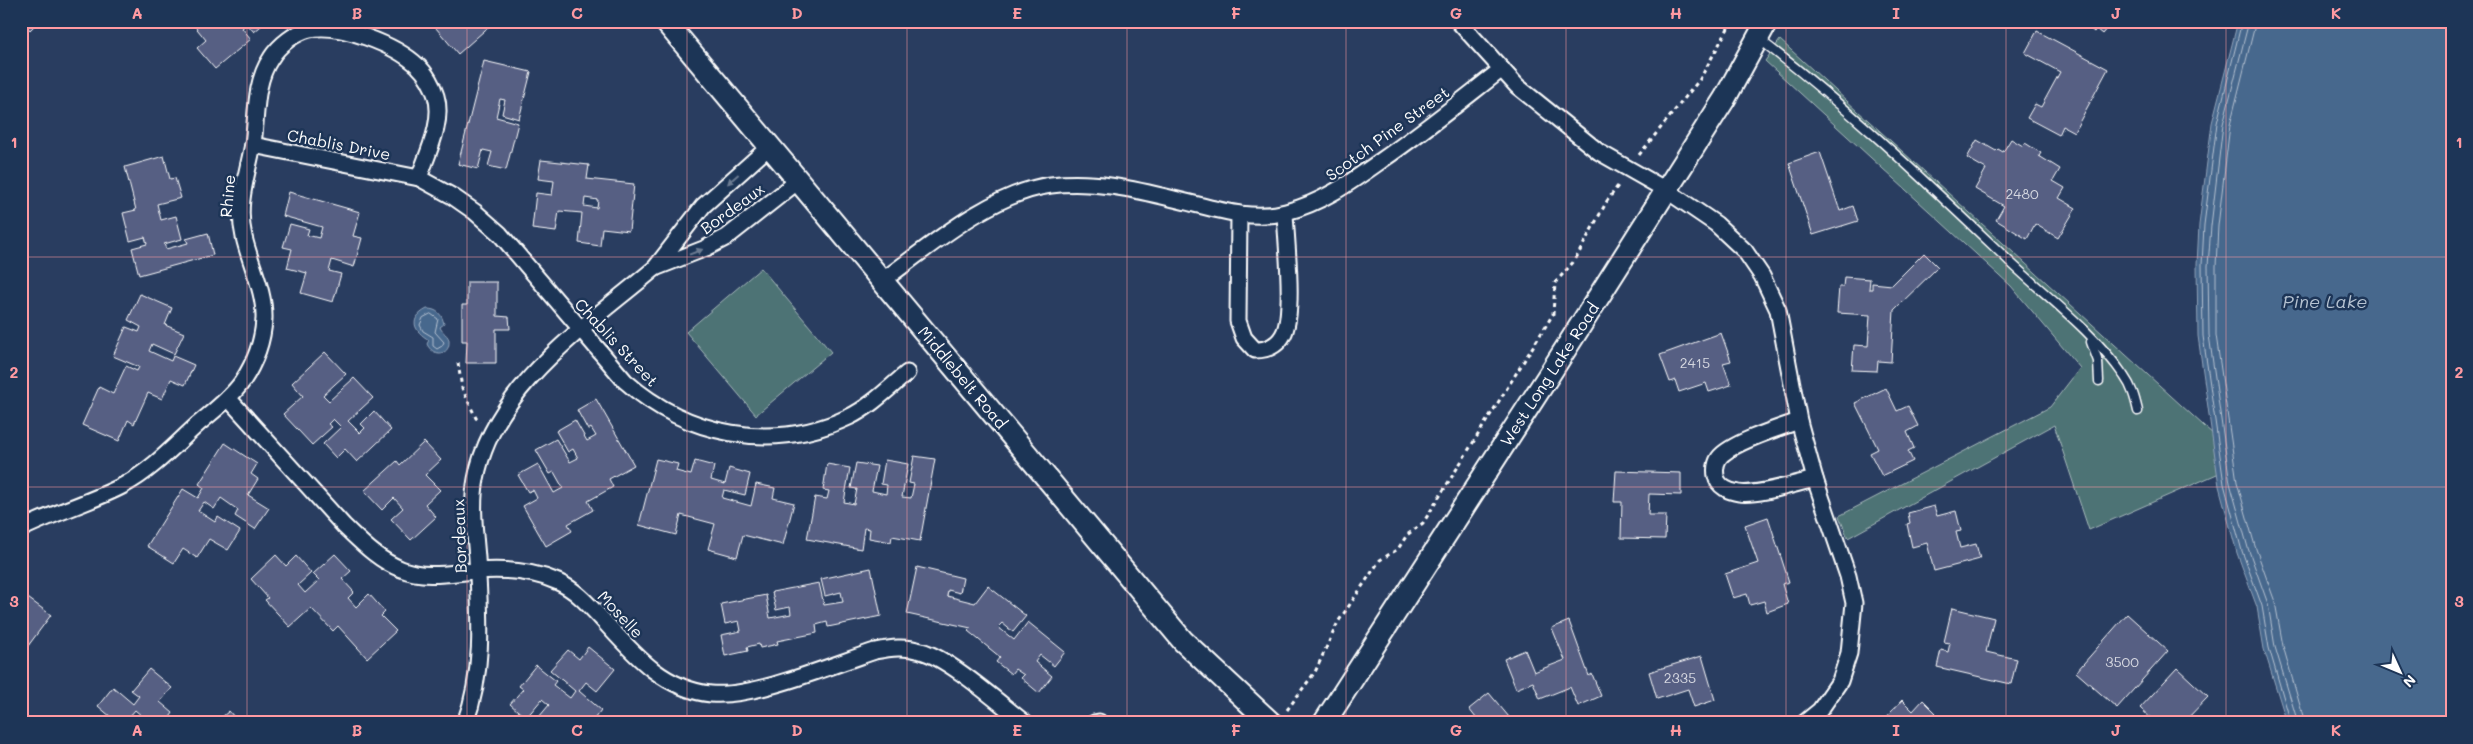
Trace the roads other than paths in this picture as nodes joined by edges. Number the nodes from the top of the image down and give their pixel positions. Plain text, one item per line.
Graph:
1 (665, 21) edge
2 (1458, 21) edge
3 (306, 25) edge
4 (1762, 30) edge
5 (1502, 69) junction
6 (253, 145) junction
7 (770, 146) junction
8 (419, 178) junction
9 (798, 181) junction
10 (1666, 190) junction
11 (1285, 212) junction
12 (1239, 214) junction
13 (655, 268) junction
14 (882, 281) junction
15 (581, 330) junction
16 (2086, 334) junction
17 (907, 373) dead end
18 (2100, 381) dead end
19 (228, 398) junction
20 (2138, 411) dead end
21 (1799, 421) junction
22 (1815, 478) junction
23 (21, 528) edge
24 (477, 571) junction
25 (1277, 719) edge
26 (465, 723) edge
27 (1025, 723) edge
28 (1324, 723) edge
29 (1804, 723) edge

1 - 7 street, Middlebelt Road
2 - 5 street
3 - 6 street, Rhine
3 - 8 street, Rhine
4 - 10 street, West Long Lake Road
4 - 16 lane
5 - 10 street
5 - 11 street, Scotch Pine Street
6 - 8 street, Chablis Drive
6 - 19 street, Rhine
7 - 9 street, Middlebelt Road
7 -> 13 street, Bordeaux
8 - 15 street, Chablis Street
13 -> 9 street, Bordeaux
9 - 14 street, Middlebelt Road
10 - 21 street
10 - 28 street, West Long Lake Road
11 - 12 street, Scotch Pine Street
11 - 12 street
12 - 14 street, Scotch Pine Street
13 - 15 street, Bordeaux
14 - 25 street, Middlebelt Road
15 - 17 street, Chablis Street
15 - 24 street, Bordeaux
16 - 18 lane
16 - 20 lane
19 - 23 street, Rhine
19 - 24 street, Moselle
21 - 22 street
21 - 22 street
22 - 29 street
24 - 26 street, Bordeaux
24 - 27 street, Moselle

